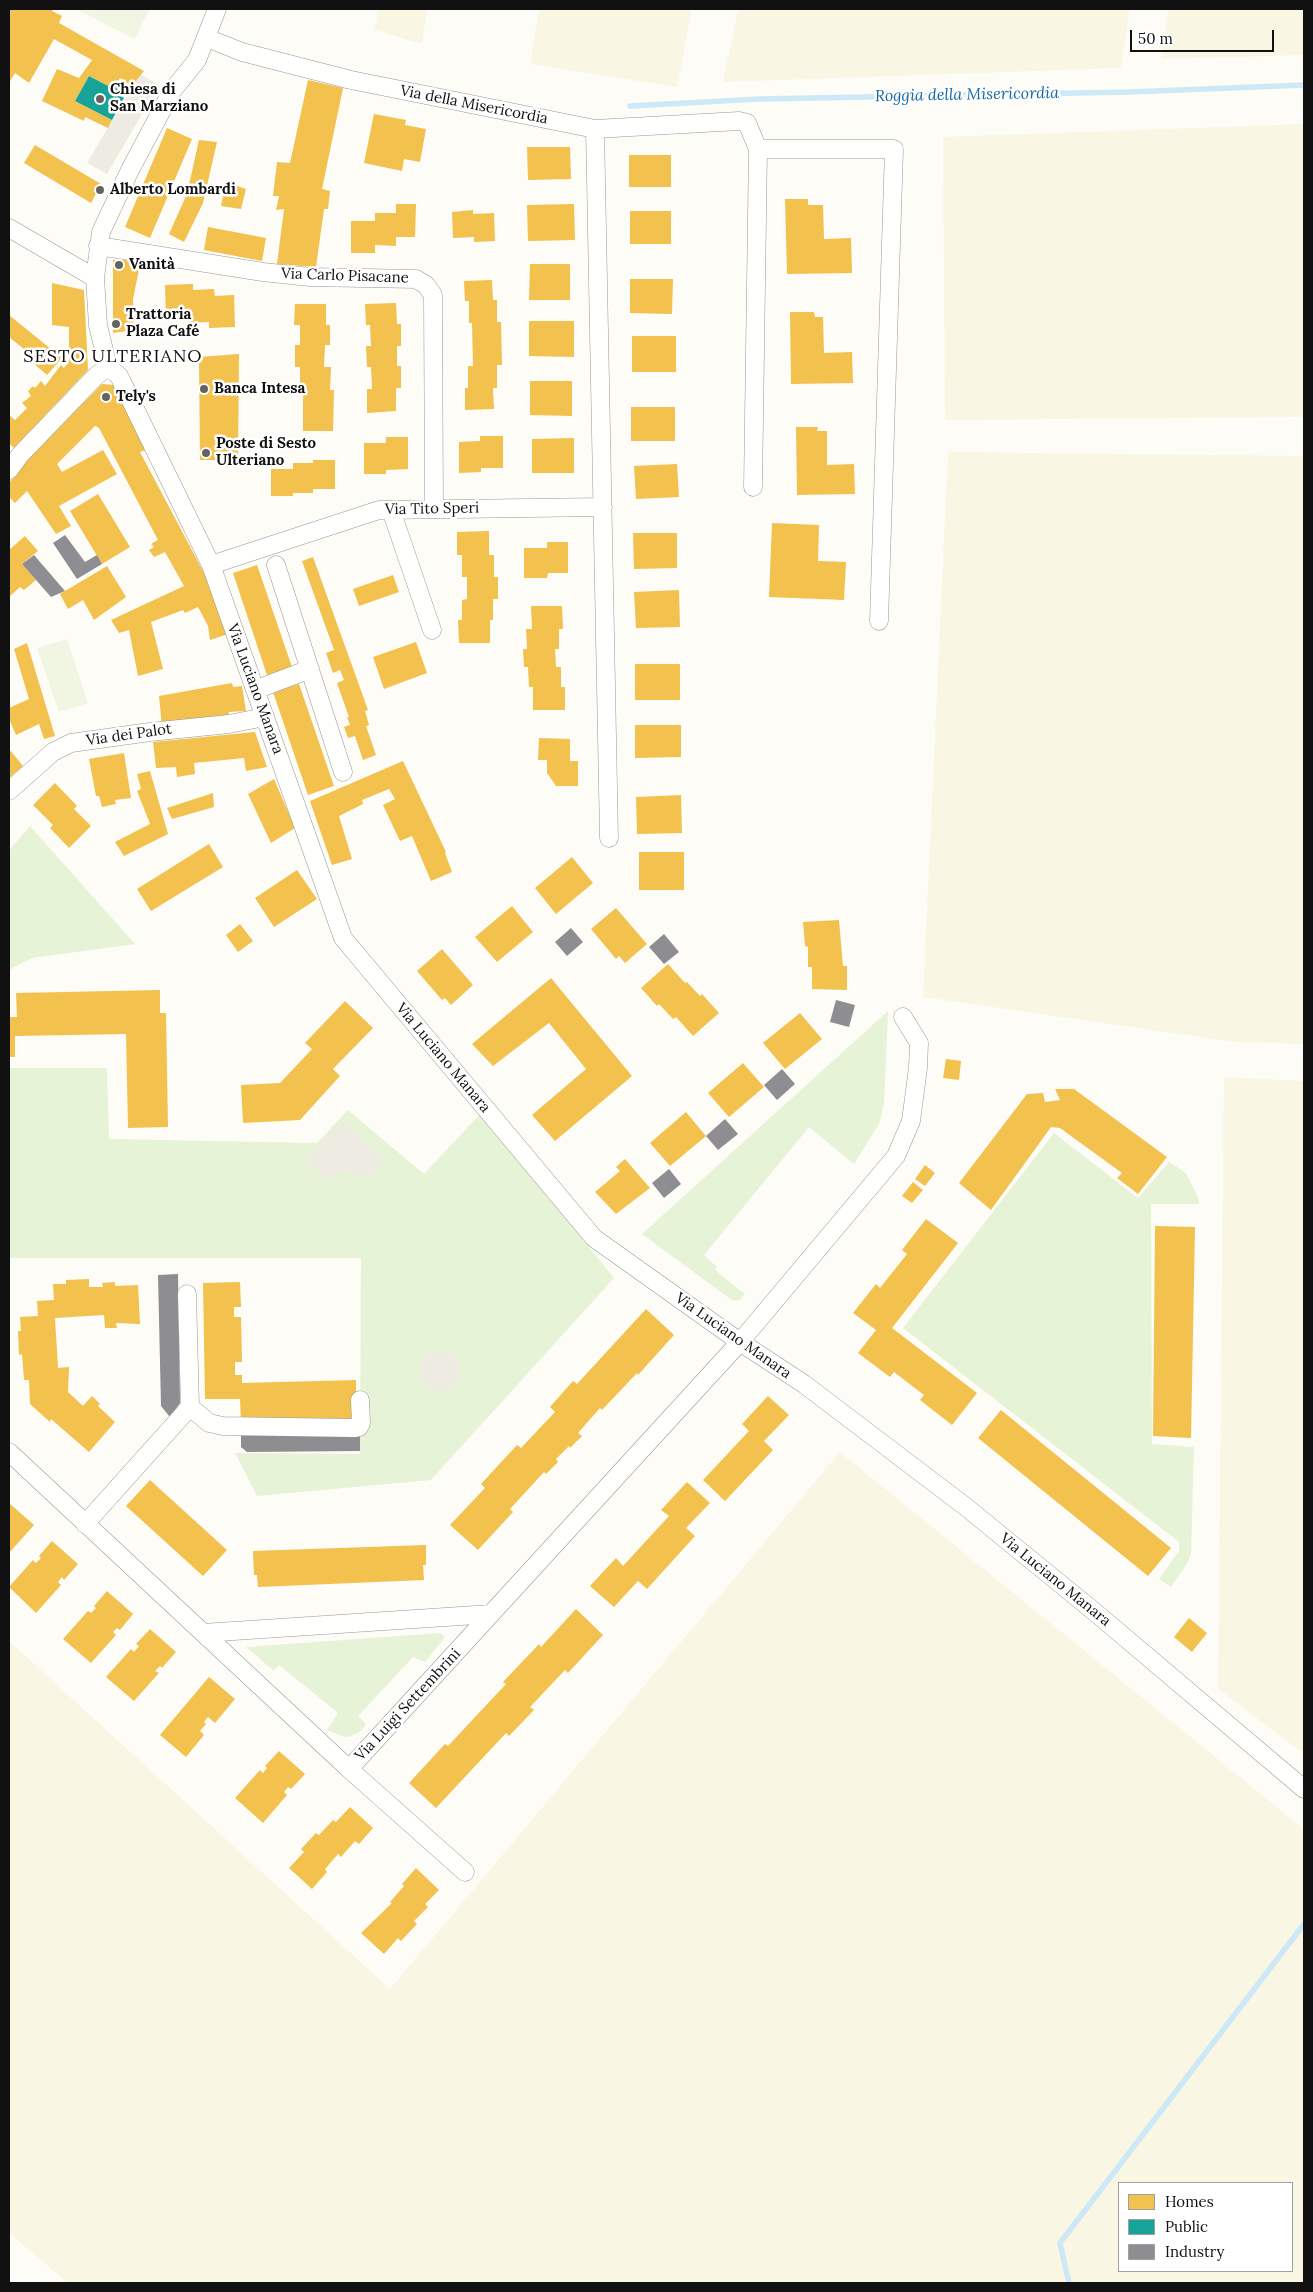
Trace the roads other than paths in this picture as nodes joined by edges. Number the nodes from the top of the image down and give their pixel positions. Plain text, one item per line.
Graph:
1 (217, 9) edge
2 (207, 38) junction
3 (595, 129) junction
4 (758, 149) junction
5 (9, 228) edge
6 (98, 246) junction
7 (95, 278) junction
8 (108, 367) junction
9 (9, 470) edge
10 (753, 487) dead end
11 (603, 507) junction
12 (434, 509) junction
13 (391, 510) junction
14 (211, 565) junction
15 (276, 565) dead end
16 (879, 621) dead end
17 (432, 630) dead end
18 (310, 669) junction
19 (255, 690) junction
20 (265, 717) junction
21 (343, 772) dead end
22 (9, 791) edge
23 (609, 838) dead end
24 (903, 1017) dead end
25 (187, 1294) dead end
26 (740, 1342) junction
27 (360, 1400) dead end
28 (190, 1406) junction
29 (9, 1452) edge
30 (86, 1524) junction
31 (491, 1614) junction
32 (202, 1633) junction
33 (349, 1769) junction
34 (1304, 1789) edge
35 (465, 1872) dead end

1 - 2 street, Via Luciano Manara
2 - 3 street, Via della Misericordia
2 - 6 street, Via Luciano Manara
3 - 4 street, Via della Misericordia
3 - 11 street
4 - 10 street
4 - 16 street
5 - 7 street
6 - 7 street, Via Luciano Manara
6 - 12 street, Via Carlo Pisacane
7 - 8 street, Via Luciano Manara
8 - 9 street
8 - 14 street, Via Luciano Manara
11 - 12 street, Via Tito Speri
11 - 23 street
12 - 13 street, Via Tito Speri
13 - 14 street, Via Tito Speri
13 - 17 street
14 - 19 street, Via Luciano Manara
15 - 18 street
18 - 19 street
18 - 21 street
19 - 20 street, Via Luciano Manara
20 - 22 street, Via dei Palot
20 - 26 street, Via Luciano Manara
24 - 26 street, Via Luigi Settembrini
25 - 28 street
26 - 31 street, Via Luigi Settembrini
26 - 34 street, Via Luciano Manara
27 - 28 street
28 - 30 street
29 - 30 street, Via Luigi Settembrini
30 - 32 street, Via Luigi Settembrini
31 - 32 street
31 - 33 street, Via Luigi Settembrini
32 - 33 street, Via Luigi Settembrini
33 - 35 street

